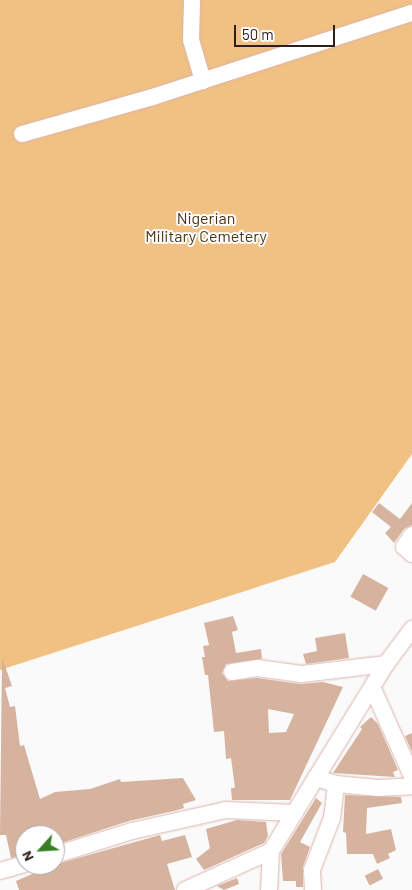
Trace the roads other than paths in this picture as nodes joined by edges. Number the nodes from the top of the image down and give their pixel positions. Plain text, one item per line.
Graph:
1 (192, 0) edge
2 (412, 13) edge
3 (203, 81) junction
4 (22, 134) dead end
5 (412, 535) edge
6 (412, 554) edge
7 (412, 629) edge
8 (386, 664) junction
9 (232, 672) dead end
10 (373, 690) junction
11 (412, 776) edge
12 (316, 778) junction
13 (336, 784) junction
14 (412, 786) edge
15 (295, 813) junction
16 (271, 851) junction
17 (65, 852) edge
18 (15, 867) edge
19 (0, 871) edge
20 (185, 890) edge
21 (269, 890) edge
22 (313, 890) edge

1 - 3 street
2 - 3 street
3 - 4 street
5 - 6 street
7 - 8 street
8 - 9 street
8 - 10 street
10 - 11 street
10 - 12 street
12 - 13 street
12 - 15 street
13 - 14 street
13 - 22 street
15 - 16 street
15 - 17 street
16 - 20 street
16 - 21 street
18 - 19 street

